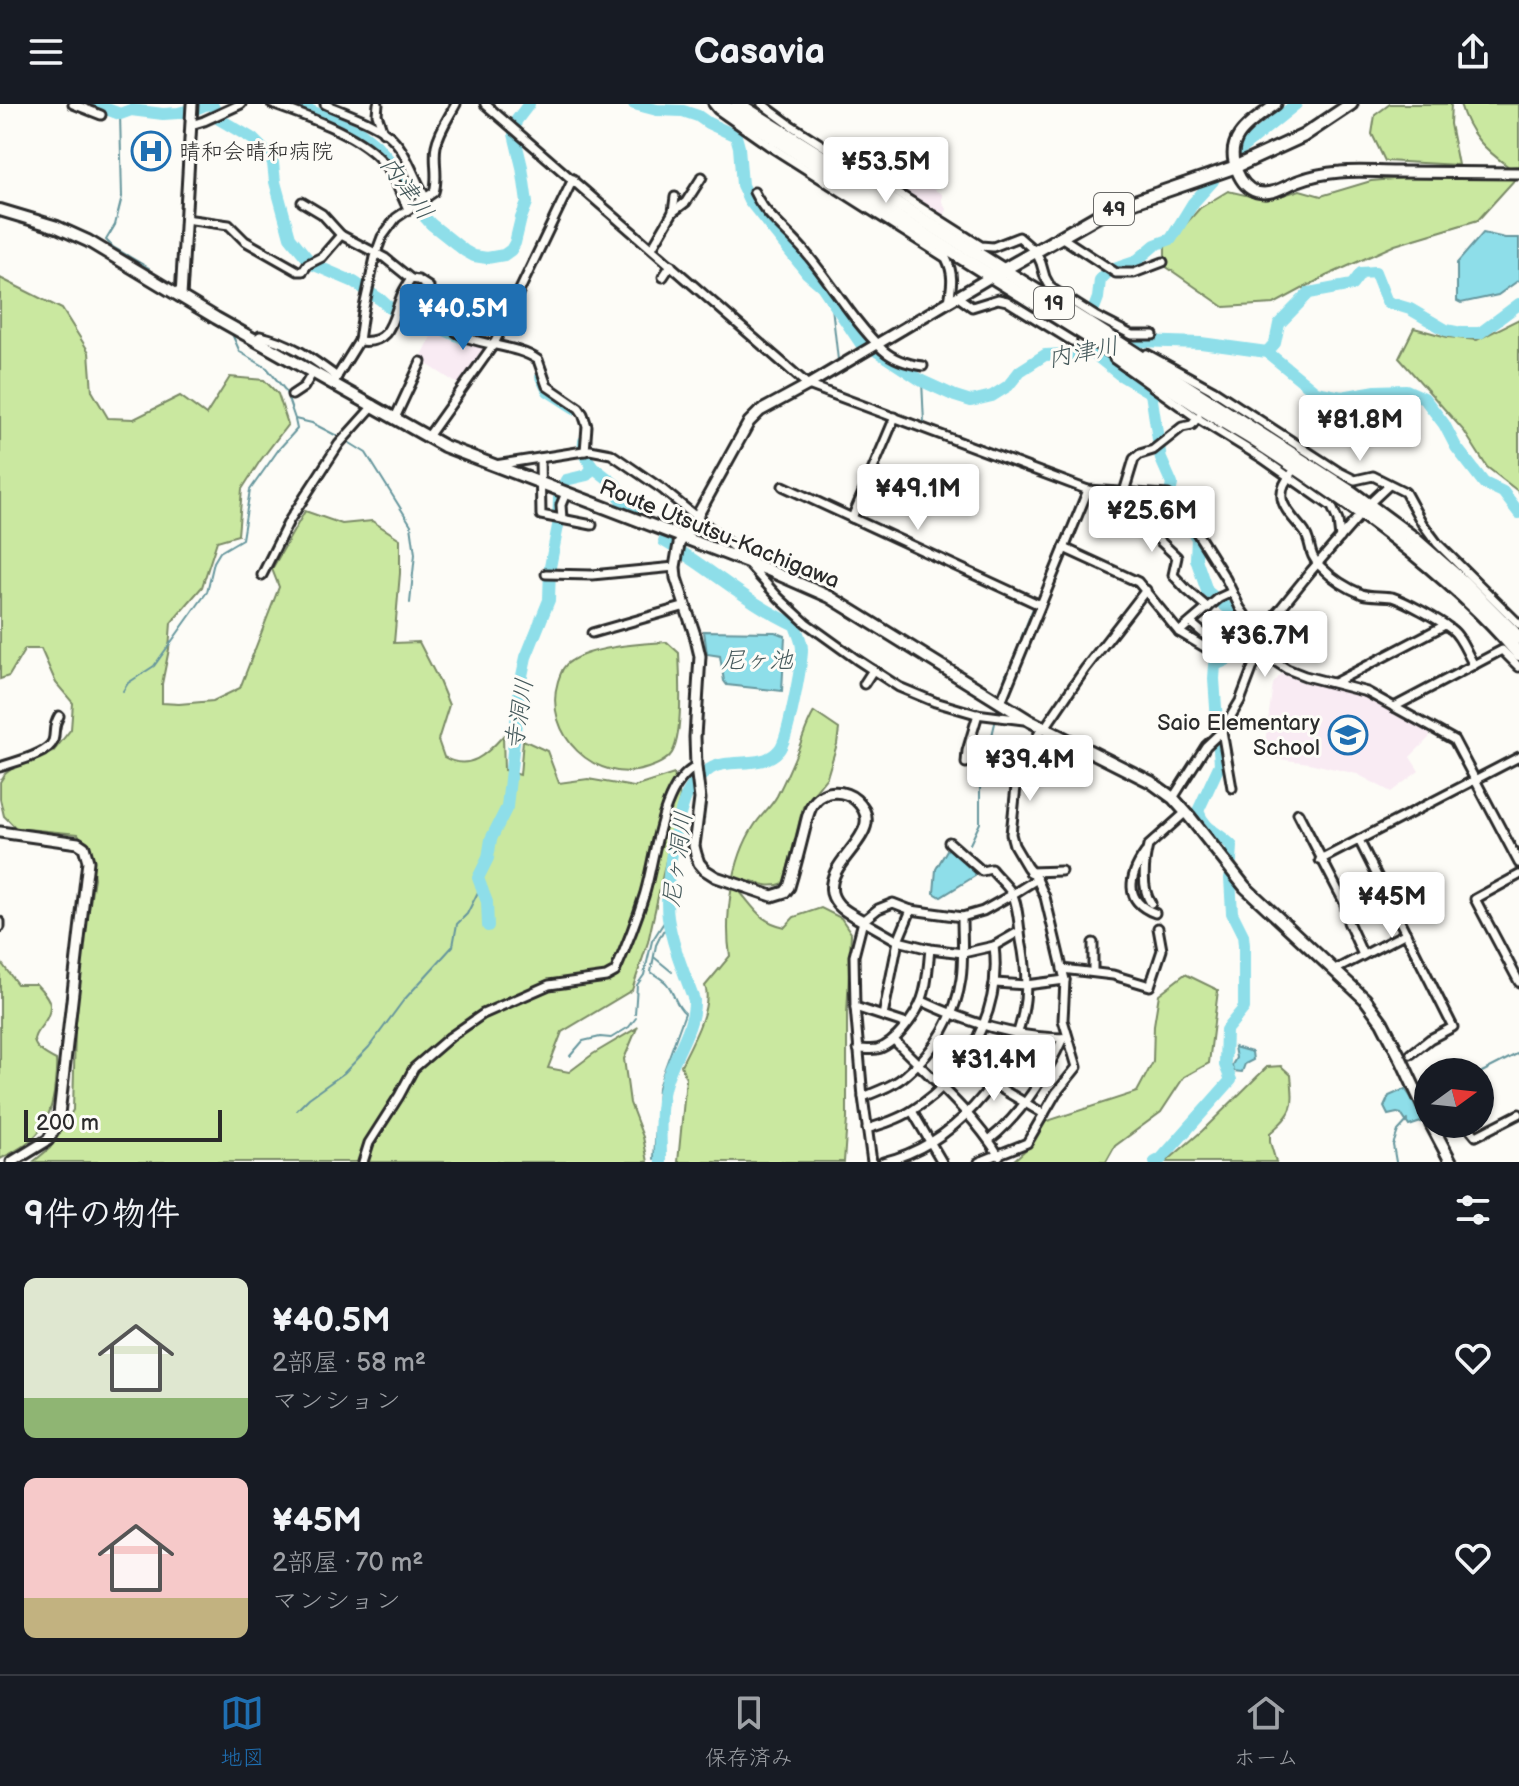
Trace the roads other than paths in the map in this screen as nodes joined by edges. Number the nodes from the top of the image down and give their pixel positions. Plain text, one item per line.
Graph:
1 (73, 104) edge
2 (192, 104) edge
3 (241, 104) edge
4 (272, 104) edge
5 (325, 104) edge
6 (378, 104) edge
7 (456, 104) edge
8 (485, 104) edge
9 (713, 104) edge
10 (721, 104) edge
11 (738, 104) edge
12 (762, 104) edge
13 (1276, 104) edge
14 (1351, 104) edge
15 (101, 115) dead end
16 (191, 125) junction
17 (383, 132) junction
18 (1235, 167) junction
19 (1519, 173) edge
20 (702, 177) dead end
21 (573, 179) junction
22 (754, 192) dead end
23 (675, 197) dead end
24 (426, 198) junction
25 (302, 202) dead end
26 (408, 209) junction
27 (0, 210) edge
28 (673, 212) junction
29 (185, 219) junction
30 (341, 235) junction
31 (1061, 237) junction
32 (652, 248) junction
33 (1036, 252) junction
34 (376, 253) junction
35 (1163, 262) dead end
36 (671, 265) junction
37 (997, 273) junction
38 (663, 277) dead end
39 (411, 279) junction
40 (181, 297) junction
41 (954, 299) junction
42 (472, 302) dead end
43 (509, 313) junction
44 (1041, 313) dead end
45 (1109, 334) junction
46 (1153, 335) dead end
47 (255, 340) junction
48 (359, 341) junction
49 (1072, 341) dead end
50 (494, 344) junction
51 (877, 344) junction
52 (421, 362) dead end
53 (1143, 365) junction
54 (923, 366) dead end
55 (313, 372) junction
56 (335, 380) junction
57 (808, 385) junction
58 (292, 395) dead end
59 (374, 405) junction
60 (895, 417) junction
61 (1198, 417) junction
62 (395, 418) junction
63 (427, 438) junction
64 (585, 451) junction
65 (540, 458) junction
66 (493, 465) junction
67 (1290, 475) junction
68 (542, 484) junction
69 (1389, 485) junction
70 (783, 486) dead end
71 (1088, 490) junction
72 (1126, 492) junction
73 (566, 493) junction
74 (1366, 510) junction
75 (696, 518) junction
76 (852, 518) junction
77 (562, 519) junction
78 (592, 525) dead end
79 (1340, 539) junction
80 (679, 544) junction
81 (1064, 548) junction
82 (747, 561) junction
83 (1318, 565) junction
84 (675, 567) junction
85 (546, 574) dead end
86 (262, 575) dead end
87 (1146, 590) junction
88 (1232, 592) junction
89 (1040, 605) junction
90 (686, 606) junction
91 (1208, 607) junction
92 (1191, 623) junction
93 (1519, 624) edge
94 (1445, 625) junction
95 (1179, 632) junction
96 (592, 633) dead end
97 (1259, 635) junction
98 (1519, 638) edge
99 (1259, 648) junction
100 (1211, 651) dead end
101 (1519, 654) edge
102 (1474, 665) junction
103 (1519, 667) edge
104 (873, 670) junction
105 (1334, 683) junction
106 (864, 684) dead end
107 (1001, 702) junction
108 (1394, 707) junction
109 (978, 714) junction
110 (59, 716) dead end
111 (1030, 721) junction
112 (1043, 729) junction
113 (1222, 731) junction
114 (1519, 757) edge
115 (966, 763) dead end
116 (0, 767) edge
117 (696, 767) junction
118 (1476, 779) junction
119 (1232, 788) dead end
120 (1173, 798) junction
121 (1186, 812) junction
122 (1298, 813) dead end
123 (0, 832) edge
124 (1359, 840) junction
125 (949, 842) dead end
126 (1146, 851) junction
127 (1320, 860) junction
128 (1519, 863) edge
129 (1061, 871) dead end
130 (1030, 872) junction
131 (1519, 875) edge
132 (1037, 879) junction
133 (1013, 894) junction
134 (1151, 903) dead end
135 (911, 910) junction
136 (1155, 913) dead end
137 (962, 917) junction
138 (863, 921) junction
139 (1158, 928) dead end
140 (1020, 931) junction
141 (1406, 933) junction
142 (898, 941) junction
143 (1093, 943) dead end
144 (994, 946) junction
145 (930, 949) junction
146 (963, 953) junction
147 (1363, 955) junction
148 (1062, 969) junction
149 (1335, 970) junction
150 (1093, 972) junction
151 (1065, 980) junction
152 (1519, 982) edge
153 (995, 983) junction
154 (1026, 985) junction
155 (922, 1001) junction
156 (855, 1007) junction
157 (950, 1015) junction
158 (883, 1016) junction
159 (907, 1024) junction
160 (983, 1026) junction
161 (1017, 1035) junction
162 (1065, 1038) junction
163 (894, 1040) junction
164 (858, 1049) junction
165 (1411, 1054) dead end
166 (918, 1064) junction
167 (961, 1065) junction
168 (991, 1084) junction
169 (1414, 1087) edge
170 (942, 1088) junction
171 (863, 1097) junction
172 (1026, 1102) junction
173 (912, 1111) junction
174 (966, 1114) junction
175 (1044, 1114) junction
176 (1519, 1114) edge
177 (1494, 1127) edge
178 (867, 1129) junction
179 (1438, 1138) edge
180 (989, 1140) junction
181 (931, 1142) junction
182 (999, 1156) junction
183 (12, 1162) edge
184 (363, 1162) edge
185 (872, 1162) edge
186 (883, 1162) edge
187 (942, 1162) edge
188 (979, 1162) edge
189 (1451, 1162) edge

1 - 15 street
2 - 16 street
3 - 16 street
4 - 26 street
5 - 17 street
6 - 17 street
7 - 24 street
8 - 21 street
9 - 41 street
10 - 37 highway, 19
11 - 37 highway, 19
12 - 33 street
13 - 18 street
14 - 18 main road, 49
16 - 29 street
17 - 24 street
18 - 19 street
18 - 31 main road, 49
20 - 28 street
21 - 32 street
21 - 43 street
22 - 51 street
23 - 28 street
24 - 26 street
25 - 30 street
26 - 34 street
27 - 40 main road, Route Utsutsu-Kachigawa
28 - 32 street
29 - 30 street
29 - 40 street
30 - 34 street
31 - 33 main road, 49
31 - 35 street
32 - 36 street
33 - 37 main road, 49
33 - 46 street
34 - 39 street
34 - 48 street
36 - 38 street
36 - 57 street
37 - 41 street
37 - 45 highway, 19
37 - 53 highway, 19
39 - 48 street
39 - 50 street
40 - 47 main road, Route Utsutsu-Kachigawa
41 - 49 street
41 - 51 street
42 - 43 street
43 - 50 street
44 - 61 street
45 - 53 highway, 19
45 - 69 street
47 - 55 main road, Route Utsutsu-Kachigawa
47 - 56 street
48 - 56 street
50 - 63 street
50 - 64 street
51 - 54 street
51 - 57 street
52 - 62 street
53 - 74 highway, 19
55 - 56 main road, Route Utsutsu-Kachigawa
55 - 58 street
56 - 59 main road, Route Utsutsu-Kachigawa
57 - 60 street
57 - 75 street
59 - 62 main road, Route Utsutsu-Kachigawa
59 - 86 street
60 - 71 street
60 - 76 street
61 - 67 street
61 - 72 street
62 - 63 main road, Route Utsutsu-Kachigawa
63 - 66 main road, Route Utsutsu-Kachigawa
64 - 65 street
64 - 75 street
65 - 66 street
65 - 68 street
66 - 68 main road, Route Utsutsu-Kachigawa
67 - 79 street
67 - 83 street
68 - 73 main road, Route Utsutsu-Kachigawa
68 - 77 street
69 - 74 street
69 - 93 street
70 - 76 street
71 - 72 street
71 - 81 street
72 - 88 street
72 - 91 street
73 - 77 street
73 - 80 main road, Route Utsutsu-Kachigawa
74 - 79 street
74 - 98 highway, 19
74 - 101 highway, 19
75 - 80 street
75 - 82 street
76 - 89 street
77 - 78 street
79 - 83 street
80 - 82 main road, Route Utsutsu-Kachigawa
80 - 84 street
81 - 87 street
81 - 89 street
82 - 104 street
82 - 107 main road, Route Utsutsu-Kachigawa
83 - 94 street
83 - 97 street
84 - 85 street
84 - 90 street
87 - 95 street
87 - 112 street
88 - 91 street
88 - 97 street
89 - 107 street
90 - 96 street
90 - 117 street
91 - 92 street
92 - 95 street
92 - 99 street
94 - 102 street
94 - 105 street
95 - 100 street
97 - 99 street
99 - 105 street
99 - 113 street
102 - 103 street
102 - 108 street
104 - 106 street
104 - 109 street
105 - 108 street
107 - 111 main road, Route Utsutsu-Kachigawa
108 - 118 street
109 - 111 street
109 - 115 street
110 - 116 street
111 - 112 main road, Route Utsutsu-Kachigawa
112 - 120 main road, Route Utsutsu-Kachigawa
112 - 130 street
113 - 119 street
113 - 120 street
114 - 118 street
117 - 138 street
117 - 184 street
118 - 124 street
118 - 128 street
120 - 121 main road, Route Utsutsu-Kachigawa
121 - 126 street
121 - 149 main road, Route Utsutsu-Kachigawa
122 - 127 street
123 - 183 street
124 - 127 street
124 - 141 street
125 - 133 street
126 - 134 street
126 - 136 street
127 - 147 street
129 - 130 street
130 - 132 street
131 - 152 street
132 - 133 street
132 - 148 street
133 - 137 street
133 - 140 street
135 - 137 street
135 - 138 street
135 - 142 street
137 - 146 street
138 - 142 street
138 - 156 street
139 - 150 street
140 - 144 street
140 - 154 street
141 - 147 street
141 - 165 street
142 - 145 street
142 - 158 street
143 - 150 street
144 - 146 street
144 - 153 street
145 - 146 street
145 - 155 street
146 - 157 street
147 - 149 street
148 - 150 street
148 - 151 street
149 - 169 main road, Route Utsutsu-Kachigawa
151 - 154 street
151 - 162 street
153 - 154 street
153 - 160 street
154 - 161 street
155 - 157 street
155 - 159 street
156 - 158 street
156 - 164 street
157 - 160 street
157 - 166 street
158 - 159 street
159 - 163 street
160 - 161 street
160 - 167 street
161 - 162 street
161 - 168 street
162 - 172 street
162 - 175 street
163 - 164 street
163 - 166 street
164 - 171 street
166 - 170 street
166 - 171 street
167 - 168 street
167 - 170 street
168 - 172 street
168 - 174 street
170 - 173 street
170 - 174 street
171 - 178 street
172 - 175 street
172 - 180 street
173 - 178 street
173 - 181 street
174 - 180 street
174 - 181 street
175 - 182 street
176 - 177 street
178 - 185 street
179 - 189 main road
180 - 182 street
181 - 186 street
181 - 187 street
182 - 188 street

